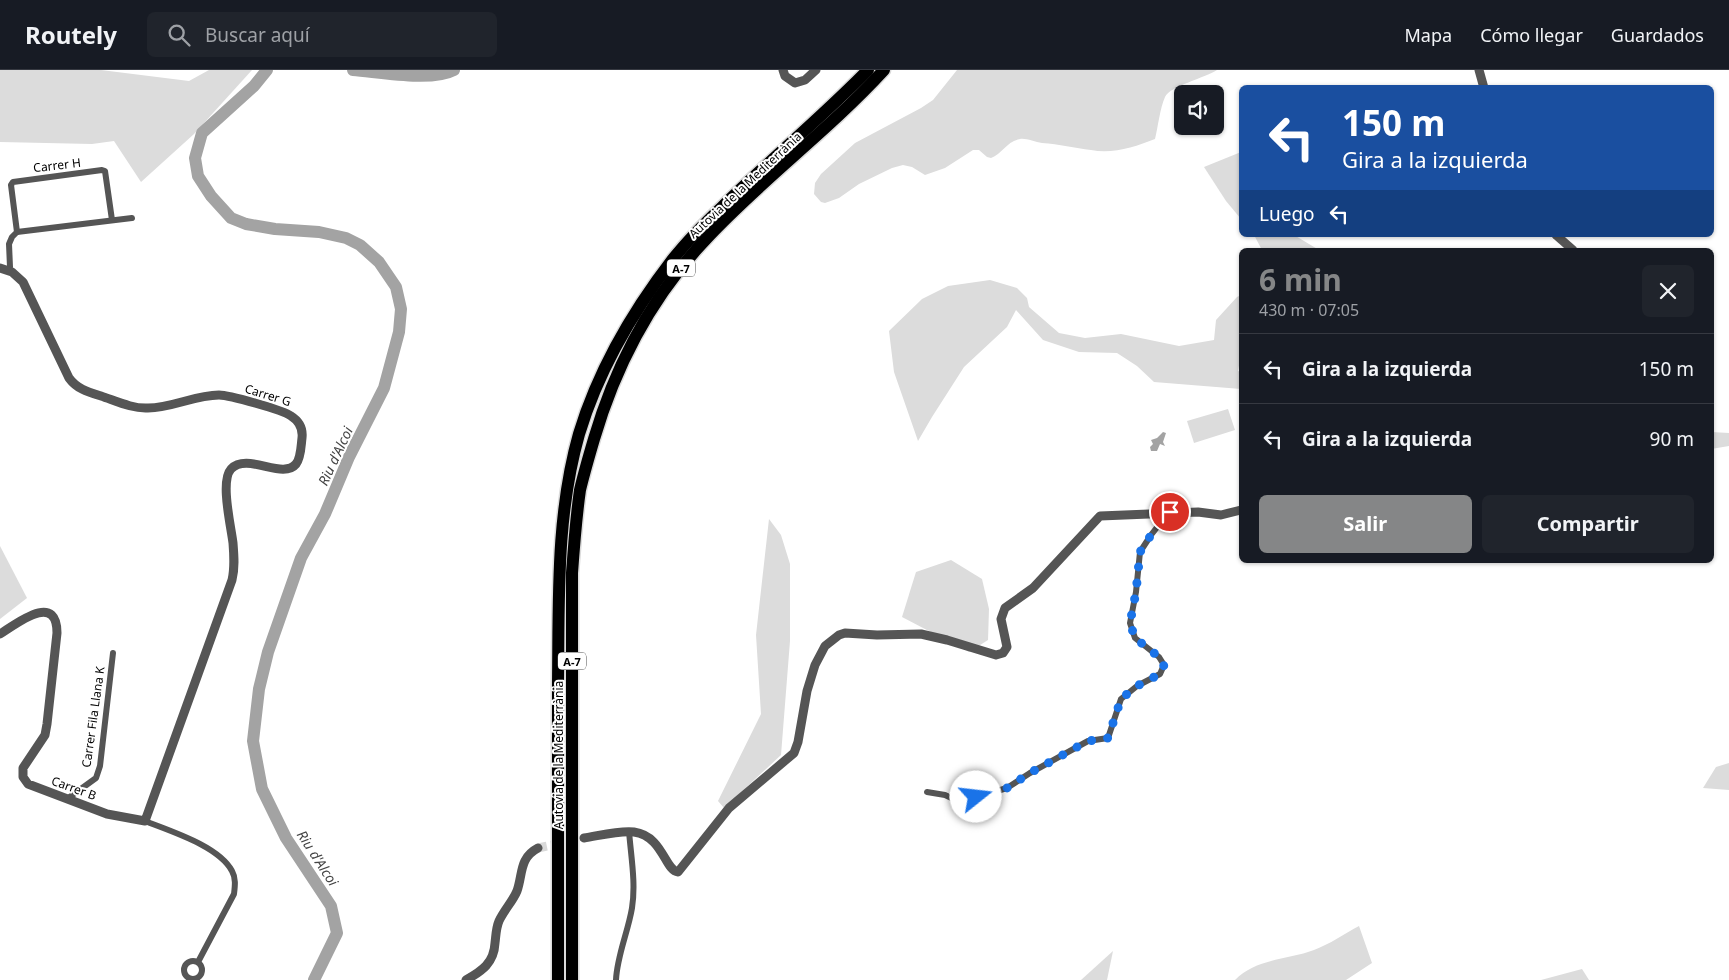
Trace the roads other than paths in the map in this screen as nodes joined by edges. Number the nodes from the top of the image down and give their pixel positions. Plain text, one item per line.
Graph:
1 (783, 70) edge
2 (816, 70) edge
3 (868, 70) edge
4 (884, 70) edge
5 (1479, 70) edge
6 (1483, 85) edge
7 (132, 218) dead end
8 (112, 220) junction
9 (17, 232) junction
10 (1560, 237) edge
11 (1571, 248) edge
12 (4, 269) edge
13 (623, 348) junction
14 (1239, 510) edge
15 (1170, 512) junction
16 (0, 634) edge
17 (113, 653) dead end
18 (927, 792) dead end
19 (67, 799) junction
20 (145, 821) junction
21 (629, 832) junction
22 (584, 838) tunnel mouth
23 (538, 848) tunnel mouth
24 (198, 962) dead end
25 (466, 980) edge
26 (558, 980) edge
27 (572, 980) edge
28 (616, 980) edge

1 - 2 street
3 - 13 highway, Autovia de la Mediterrània / A-7
4 - 13 highway, Autovia de la Mediterrània / A-7
5 - 6 street
7 - 8 street
8 - 9 street
8 - 9 street, Carrer H
9 - 12 street, Carrer H
10 - 11 street
12 - 20 street, Carrer G
13 - 26 highway, Autovia de la Mediterrània / A-7
13 - 27 highway, Autovia de la Mediterrània / A-7
14 - 15 street
15 - 18 street
15 - 21 street
16 - 19 street, Carrer B
17 - 19 street, Carrer Fila Llana K
19 - 20 street, Carrer B
20 - 24 street, Carrer B
21 - 22 street
21 - 28 street
23 - 25 street

